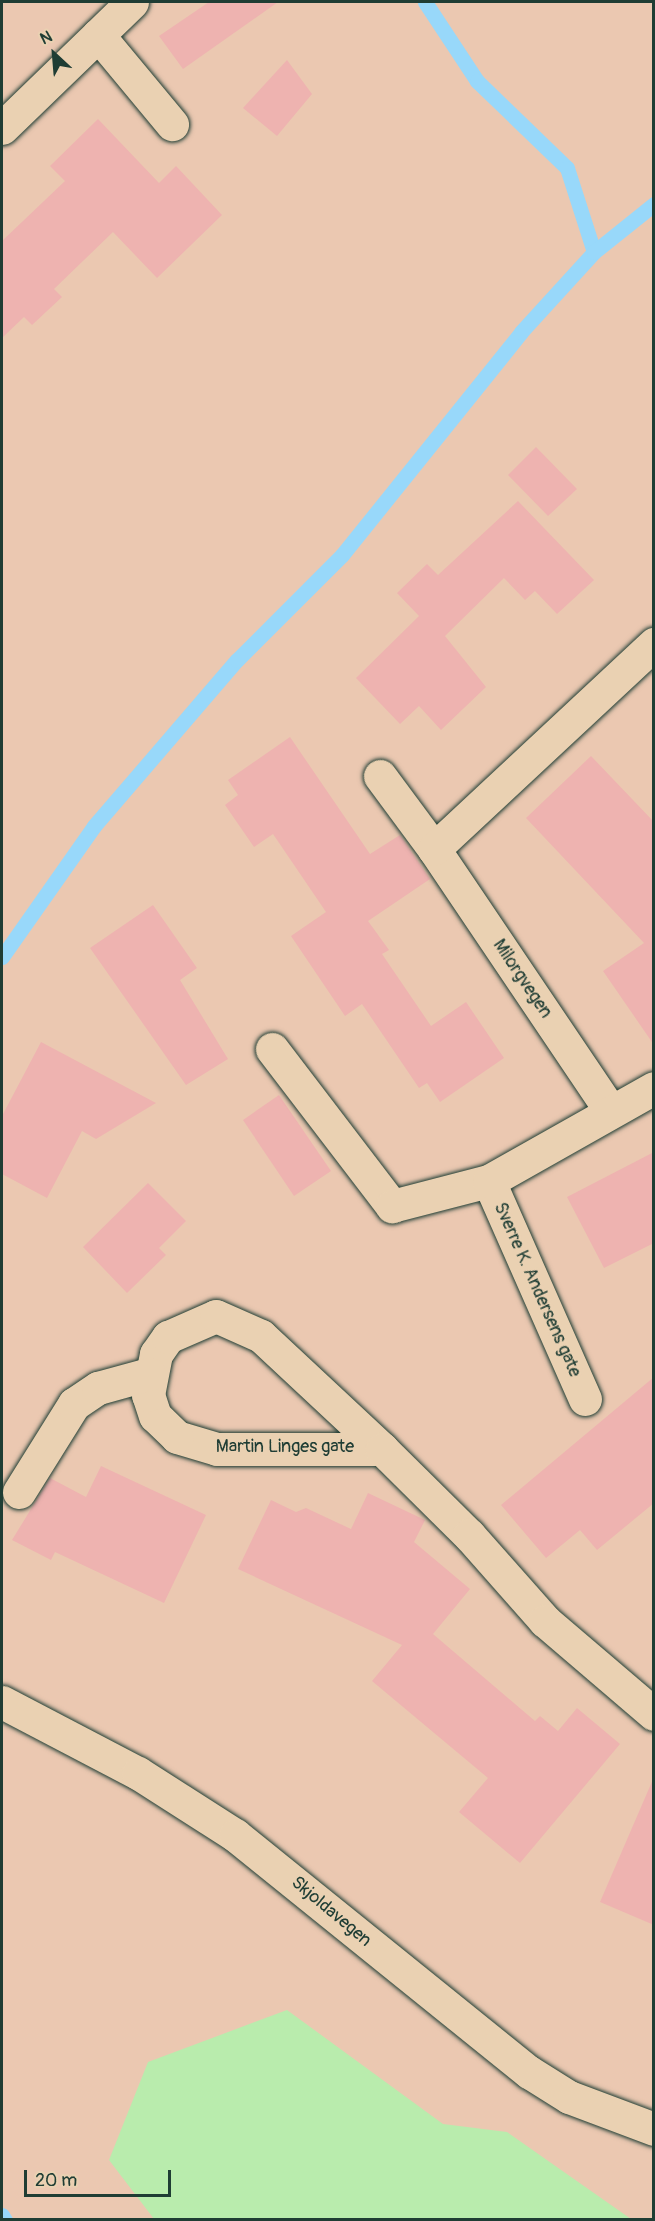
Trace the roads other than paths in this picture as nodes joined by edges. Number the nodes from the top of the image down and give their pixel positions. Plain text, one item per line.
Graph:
1 (132, 2) edge
2 (98, 35) junction
3 (172, 124) dead end
4 (2, 128) edge
5 (654, 644) edge
6 (380, 776) dead end
7 (434, 849) junction
8 (272, 1049) dead end
9 (654, 1088) edge
10 (610, 1110) junction
11 (489, 1181) junction
12 (149, 1374) junction
13 (585, 1399) dead end
14 (382, 1449) junction
15 (19, 1492) dead end
16 (2, 1702) edge
17 (654, 1714) edge
18 (654, 2129) edge

1 - 2 street
2 - 3 street
2 - 4 street
5 - 7 street
6 - 7 street, Milorgvegen
7 - 10 street, Milorgvegen
8 - 11 street, Sverre K. Andersens gate
9 - 10 street, Sverre K. Andersens gate
10 - 11 street, Sverre K. Andersens gate
11 - 13 street, Sverre K. Andersens gate
12 - 14 street, Martin Linges gate
12 - 14 street, Martin Linges gate
12 - 15 street
14 - 17 street, Martin Linges gate
16 - 18 street, Skjoldavegen

